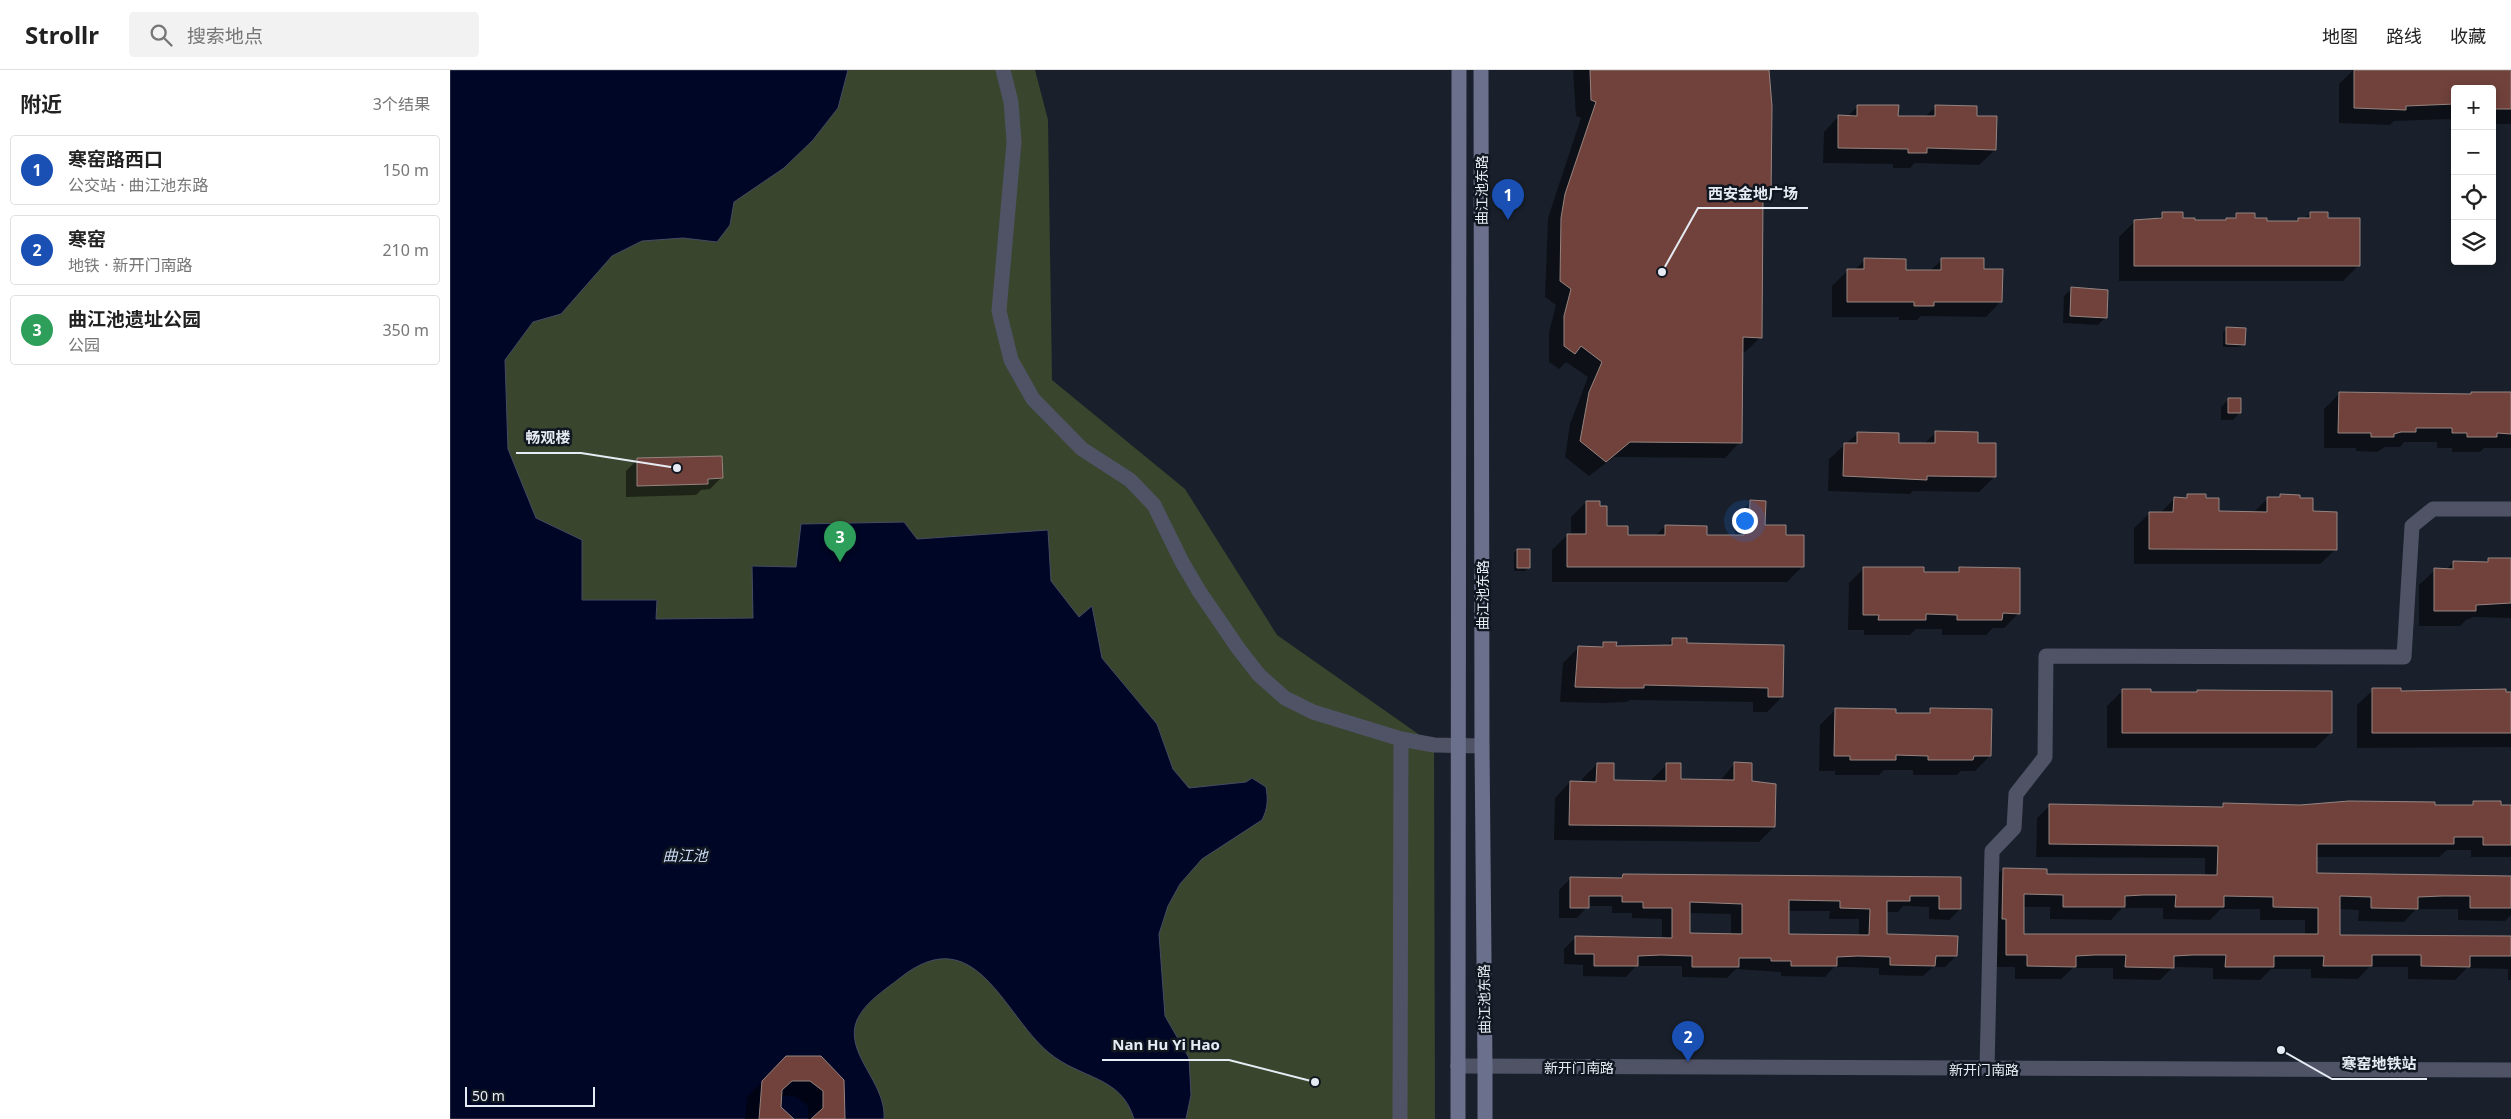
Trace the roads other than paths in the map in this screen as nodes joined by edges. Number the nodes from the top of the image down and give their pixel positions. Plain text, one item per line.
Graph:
1 (1003, 70) edge
2 (1459, 70) edge
3 (1481, 70) edge
4 (2511, 509) edge
5 (1401, 739) junction
6 (1458, 746) junction
7 (1482, 746) junction
8 (1458, 1066) junction
9 (1485, 1066) junction
10 (1987, 1069) junction
11 (2511, 1070) edge
12 (1400, 1119) edge
13 (1458, 1119) edge
14 (1485, 1119) edge

1 - 5 street
2 - 6 main road, 曲江池东路
3 - 7 main road, 曲江池东路
4 - 10 street
5 - 6 street
5 - 12 street
6 - 7 street
6 - 8 main road, 曲江池东路
7 - 9 main road, 曲江池东路
8 - 9 street, 新开门南路
8 - 13 main road, 曲江池东路, bridge
9 - 10 street, 新开门南路
9 - 14 main road, 曲江池东路, bridge
10 - 11 street, 新开门南路

